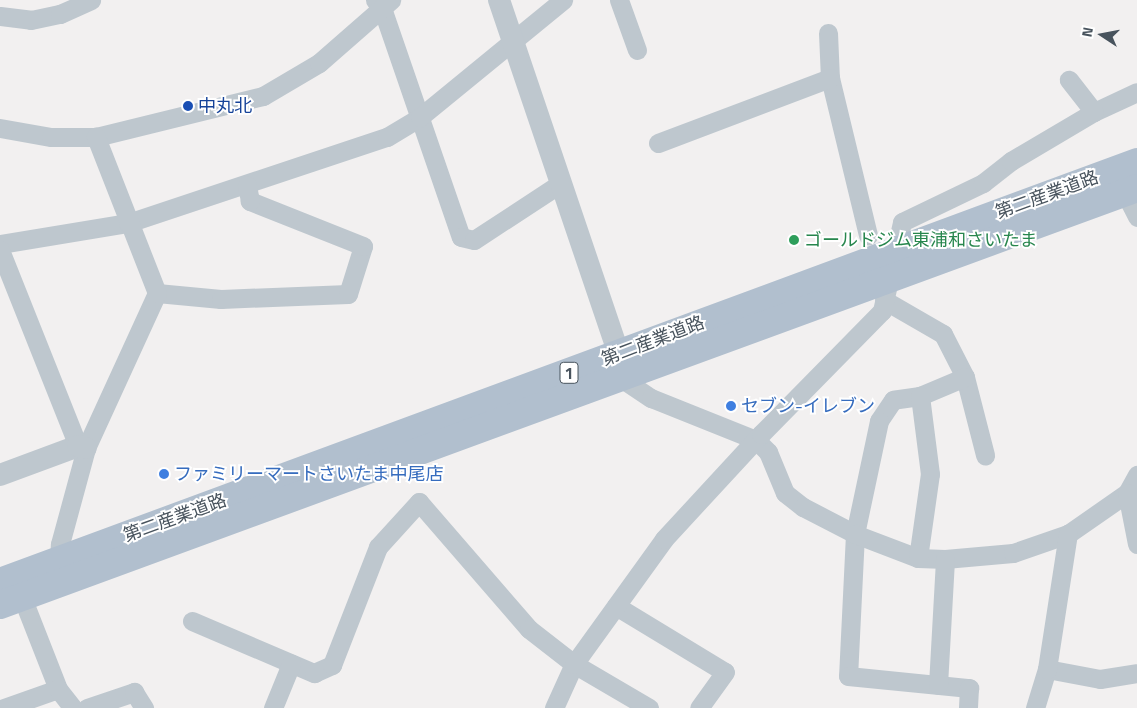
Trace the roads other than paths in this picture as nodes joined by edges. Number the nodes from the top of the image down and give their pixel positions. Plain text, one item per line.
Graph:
1 (91, 0) edge
2 (500, 0) edge
3 (563, 0) edge
4 (619, 0) edge
5 (382, 2) edge
6 (58, 7) edge
7 (0, 16) edge
8 (828, 34) dead end
9 (514, 42) junction
10 (637, 50) dead end
11 (830, 78) junction
12 (1069, 80) dead end
13 (1137, 92) edge
14 (1094, 112) junction
15 (420, 117) junction
16 (0, 128) edge
17 (96, 137) junction
18 (658, 143) dead end
19 (1137, 162) edge
20 (561, 183) junction
21 (247, 185) junction
22 (1131, 190) edge
23 (1137, 217) edge
24 (128, 223) junction
25 (868, 235) dead end
26 (0, 244) edge
27 (0, 250) edge
28 (895, 250) junction
29 (887, 290) junction
30 (156, 293) junction
31 (620, 366) junction
32 (965, 377) junction
33 (920, 396) junction
34 (756, 440) junction
35 (82, 447) junction
36 (985, 455) dead end
37 (0, 475) edge
38 (1137, 475) edge
39 (1127, 493) junction
40 (855, 534) junction
41 (1068, 534) junction
42 (1137, 544) edge
43 (918, 558) junction
44 (945, 559) junction
45 (60, 561) junction
46 (0, 582) edge
47 (11, 601) edge
48 (616, 606) junction
49 (192, 621) dead end
50 (291, 664) junction
51 (574, 664) junction
52 (1047, 669) junction
53 (1137, 673) edge
54 (938, 685) junction
55 (58, 689) junction
56 (24, 705) edge
57 (4, 708) edge
58 (73, 708) edge
59 (87, 708) edge
60 (144, 708) edge
61 (273, 708) edge
62 (554, 708) edge
63 (649, 708) edge
64 (699, 708) edge
65 (968, 708) edge
66 (1035, 708) edge

1 - 6 street
2 - 9 street
3 - 9 street
4 - 10 street
5 - 15 street
5 - 17 street
6 - 7 street
8 - 11 street
9 - 15 street
9 - 20 street
11 - 18 street
11 - 25 street
12 - 14 street
13 - 14 street
14 - 28 street
15 - 20 street
15 - 21 street
16 - 17 street
17 - 24 street
19 - 28 main road, 第二産業道路 / 1
20 - 31 street
21 - 24 street
21 - 30 street
22 - 23 street
22 - 29 main road, 第二産業道路 / 1
24 - 26 street
24 - 30 street
27 - 35 street
28 - 29 street
28 - 31 main road, 第二産業道路 / 1
29 - 31 main road, 第二産業道路 / 1
29 - 32 street
29 - 34 street
30 - 35 street
31 - 34 street
31 - 45 main road, 第二産業道路 / 1
31 - 47 main road, 第二産業道路 / 1
32 - 33 street
32 - 36 street
33 - 40 street
33 - 43 street
34 - 40 street
34 - 48 street
35 - 37 street
35 - 45 street
38 - 39 street
39 - 41 street
39 - 42 street
40 - 43 street
40 - 54 street
41 - 44 street
41 - 52 street
43 - 44 street
44 - 54 street
45 - 46 main road, 第二産業道路 / 1
47 - 55 street
48 - 51 street
48 - 64 street
49 - 50 street
50 - 51 street
50 - 61 street
51 - 62 street
51 - 63 street
52 - 53 street
52 - 66 street
54 - 65 street
55 - 56 street
55 - 58 street
56 - 57 street
59 - 60 street

